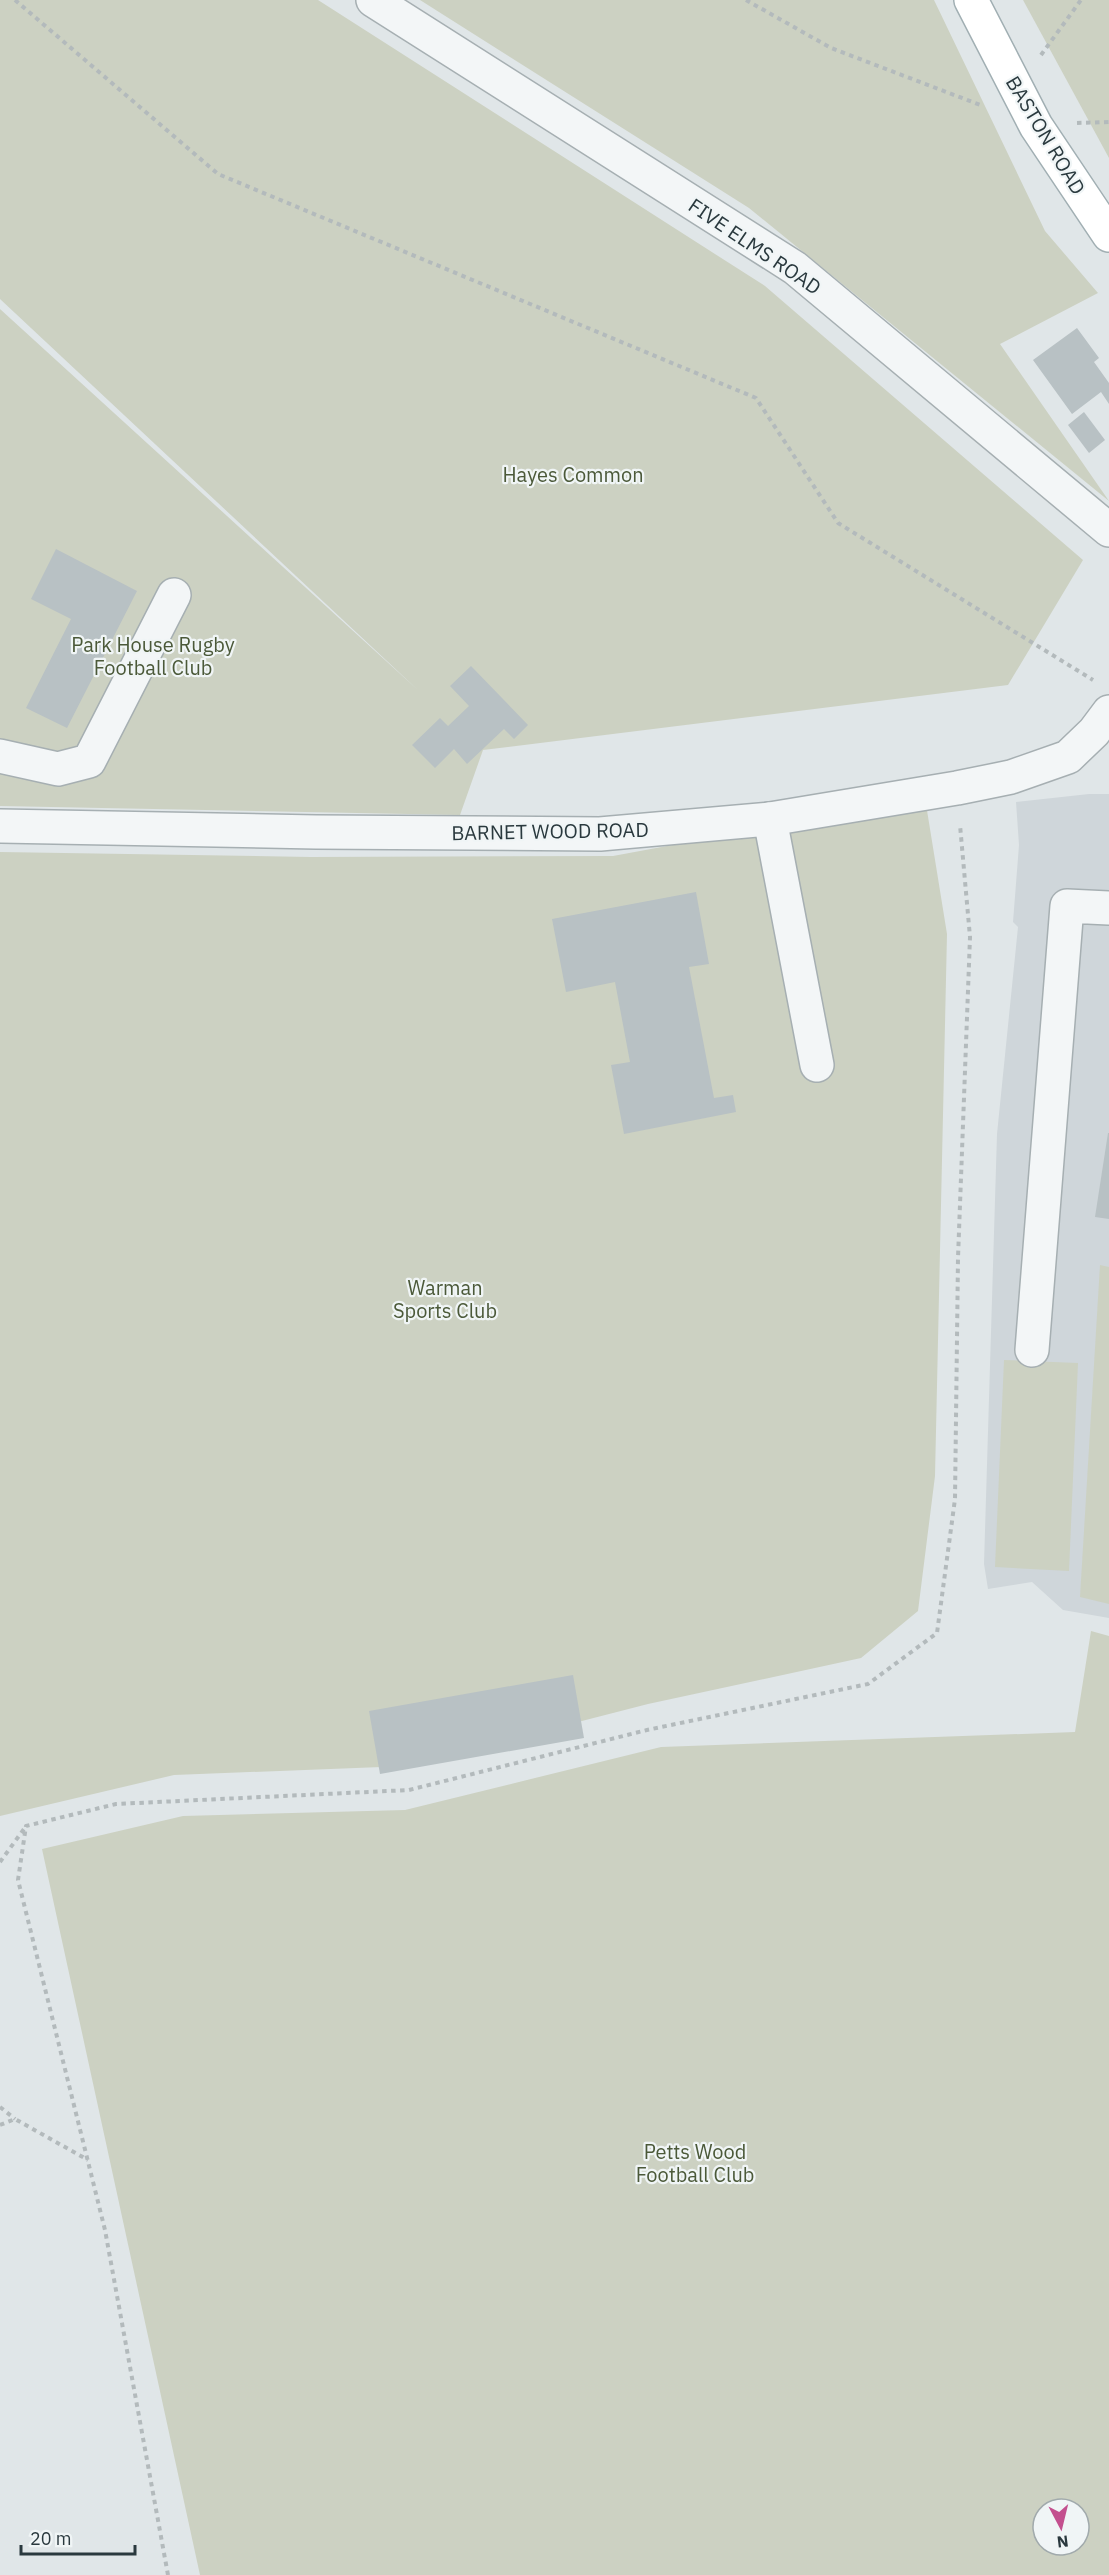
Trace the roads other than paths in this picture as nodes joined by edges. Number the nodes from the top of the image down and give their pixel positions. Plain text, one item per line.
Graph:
1 (373, 0) edge
2 (971, 0) edge
3 (1109, 235) edge
4 (1109, 530) edge
5 (174, 595) dead end
6 (1103, 718) edge
7 (0, 756) edge
8 (770, 819) junction
9 (0, 826) edge
10 (1109, 908) edge
11 (817, 1065) dead end
12 (1032, 1350) dead end

1 - 4 street, FIVE ELMS ROAD
2 - 3 main road, BASTON ROAD
5 - 7 street
6 - 8 street, BARNET WOOD ROAD
8 - 9 street, BARNET WOOD ROAD
8 - 11 street
10 - 12 street

